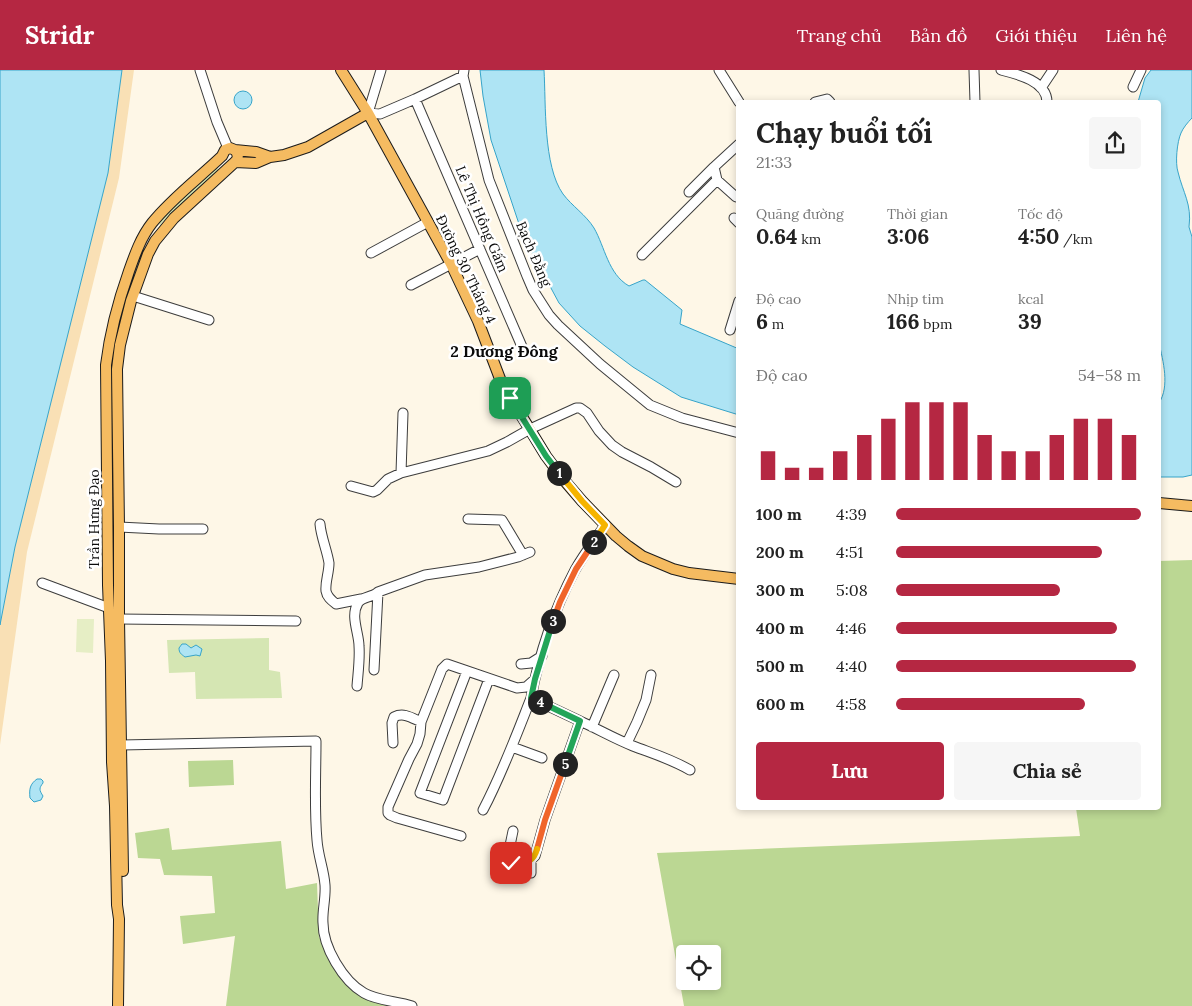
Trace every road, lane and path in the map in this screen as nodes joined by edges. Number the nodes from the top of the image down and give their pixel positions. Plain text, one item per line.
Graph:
1 (200, 70) edge
2 (342, 70) edge
3 (381, 70) edge
4 (719, 70) edge
5 (974, 70) edge
6 (1001, 70) edge
7 (1053, 70) edge
8 (1141, 70) edge
9 (464, 73) edge
10 (1133, 87) dead end
11 (1041, 88) junction
12 (415, 99) junction
13 (738, 100) edge
14 (975, 100) edge
15 (1048, 100) edge
16 (368, 113) junction
17 (736, 147) edge
18 (228, 152) junction
19 (270, 157) junction
20 (234, 163) junction
21 (714, 167) junction
22 (717, 180) junction
23 (689, 192) dead end
24 (736, 197) dead end
25 (428, 222) junction
26 (152, 224) junction
27 (162, 231) junction
28 (480, 249) junction
29 (371, 253) dead end
30 (642, 255) dead end
31 (451, 264) junction
32 (411, 285) dead end
33 (120, 298) junction
34 (132, 299) junction
35 (736, 311) edge
36 (209, 320) dead end
37 (730, 330) dead end
38 (523, 350) dead end
39 (403, 414) dead end
40 (530, 429) junction
41 (736, 431) edge
42 (401, 473) junction
43 (676, 482) dead end
44 (351, 486) dead end
45 (1161, 503) edge
46 (1192, 506) edge
47 (468, 519) dead end
48 (320, 524) dead end
49 (605, 525) junction
50 (108, 526) junction
51 (119, 526) junction
52 (203, 529) dead end
53 (736, 579) edge
54 (42, 583) dead end
55 (378, 592) junction
56 (361, 600) junction
57 (115, 612) junction
58 (296, 621) dead end
59 (542, 656) junction
60 (521, 664) dead end
61 (374, 670) dead end
62 (466, 671) junction
63 (614, 675) dead end
64 (651, 675) dead end
65 (489, 679) junction
66 (535, 679) junction
67 (357, 686) dead end
68 (531, 698) junction
69 (580, 721) junction
70 (422, 722) junction
71 (592, 727) junction
72 (393, 743) dead end
73 (627, 743) junction
74 (121, 745) junction
75 (512, 746) junction
76 (542, 758) dead end
77 (690, 770) dead end
78 (118, 806) junction
79 (483, 810) dead end
80 (513, 831) dead end
81 (461, 836) dead end
82 (531, 860) junction
83 (531, 873) dead end
84 (118, 1006) edge
85 (412, 1006) edge

1 - 18 street
2 - 16 main road, Đường 30 Tháng 4
3 - 16 street
4 - 13 street
5 - 14 street
6 - 11 street
7 - 11 street
8 - 10 street
9 - 12 street
9 - 41 street, Bạch Đằng
11 - 15 street
12 - 16 street
12 - 28 street, Lê Thị Hồng Gấm
16 - 19 main road
16 - 25 main road, Đường 30 Tháng 4
17 - 21 street
18 - 19 main road
18 - 20 main road
18 - 20 main road
18 - 26 main road, Trần Hưng Đạo
19 - 20 main road
20 - 27 main road, Trần Hưng Đạo
21 - 22 street
21 - 23 street
22 - 24 street
22 - 30 street
25 - 29 street
25 - 31 main road, Đường 30 Tháng 4
26 - 27 main road
26 - 33 main road, Trần Hưng Đạo
27 - 34 main road, Trần Hưng Đạo
28 - 31 street
28 - 38 street, Lê Thị Hồng Gấm
31 - 32 street
31 - 40 main road, Đường 30 Tháng 4
33 - 34 main road
33 - 50 main road, Trần Hưng Đạo
34 - 36 street
34 - 51 main road, Trần Hưng Đạo
35 - 37 street
39 - 42 street
40 - 42 street
40 - 43 street
40 - 49 main road, Đường 30 Tháng 4
42 - 44 street
45 - 46 main road
47 - 55 street
48 - 56 street
49 - 53 main road, Đường 30 Tháng 4
49 - 59 street
50 - 51 main road
50 - 57 main road, Trần Hưng Đạo
51 - 52 street
51 - 57 main road, Trần Hưng Đạo
54 - 57 street
55 - 56 street
55 - 61 street
56 - 67 street
57 - 58 street
57 - 74 main road, Trần Hưng Đạo
57 - 78 main road, Trần Hưng Đạo
59 - 60 street
59 - 66 street
62 - 65 street
62 - 65 street
62 - 70 street
63 - 71 street
64 - 73 street
65 - 66 street
66 - 68 street
68 - 69 street
68 - 75 street
69 - 71 street
69 - 82 street
70 - 72 street
70 - 81 street
71 - 73 street
73 - 77 street
74 - 78 main road, Trần Hưng Đạo
74 - 85 street
75 - 76 street
75 - 79 street
78 - 84 main road, Trần Hưng Đạo
80 - 82 street
82 - 83 street

